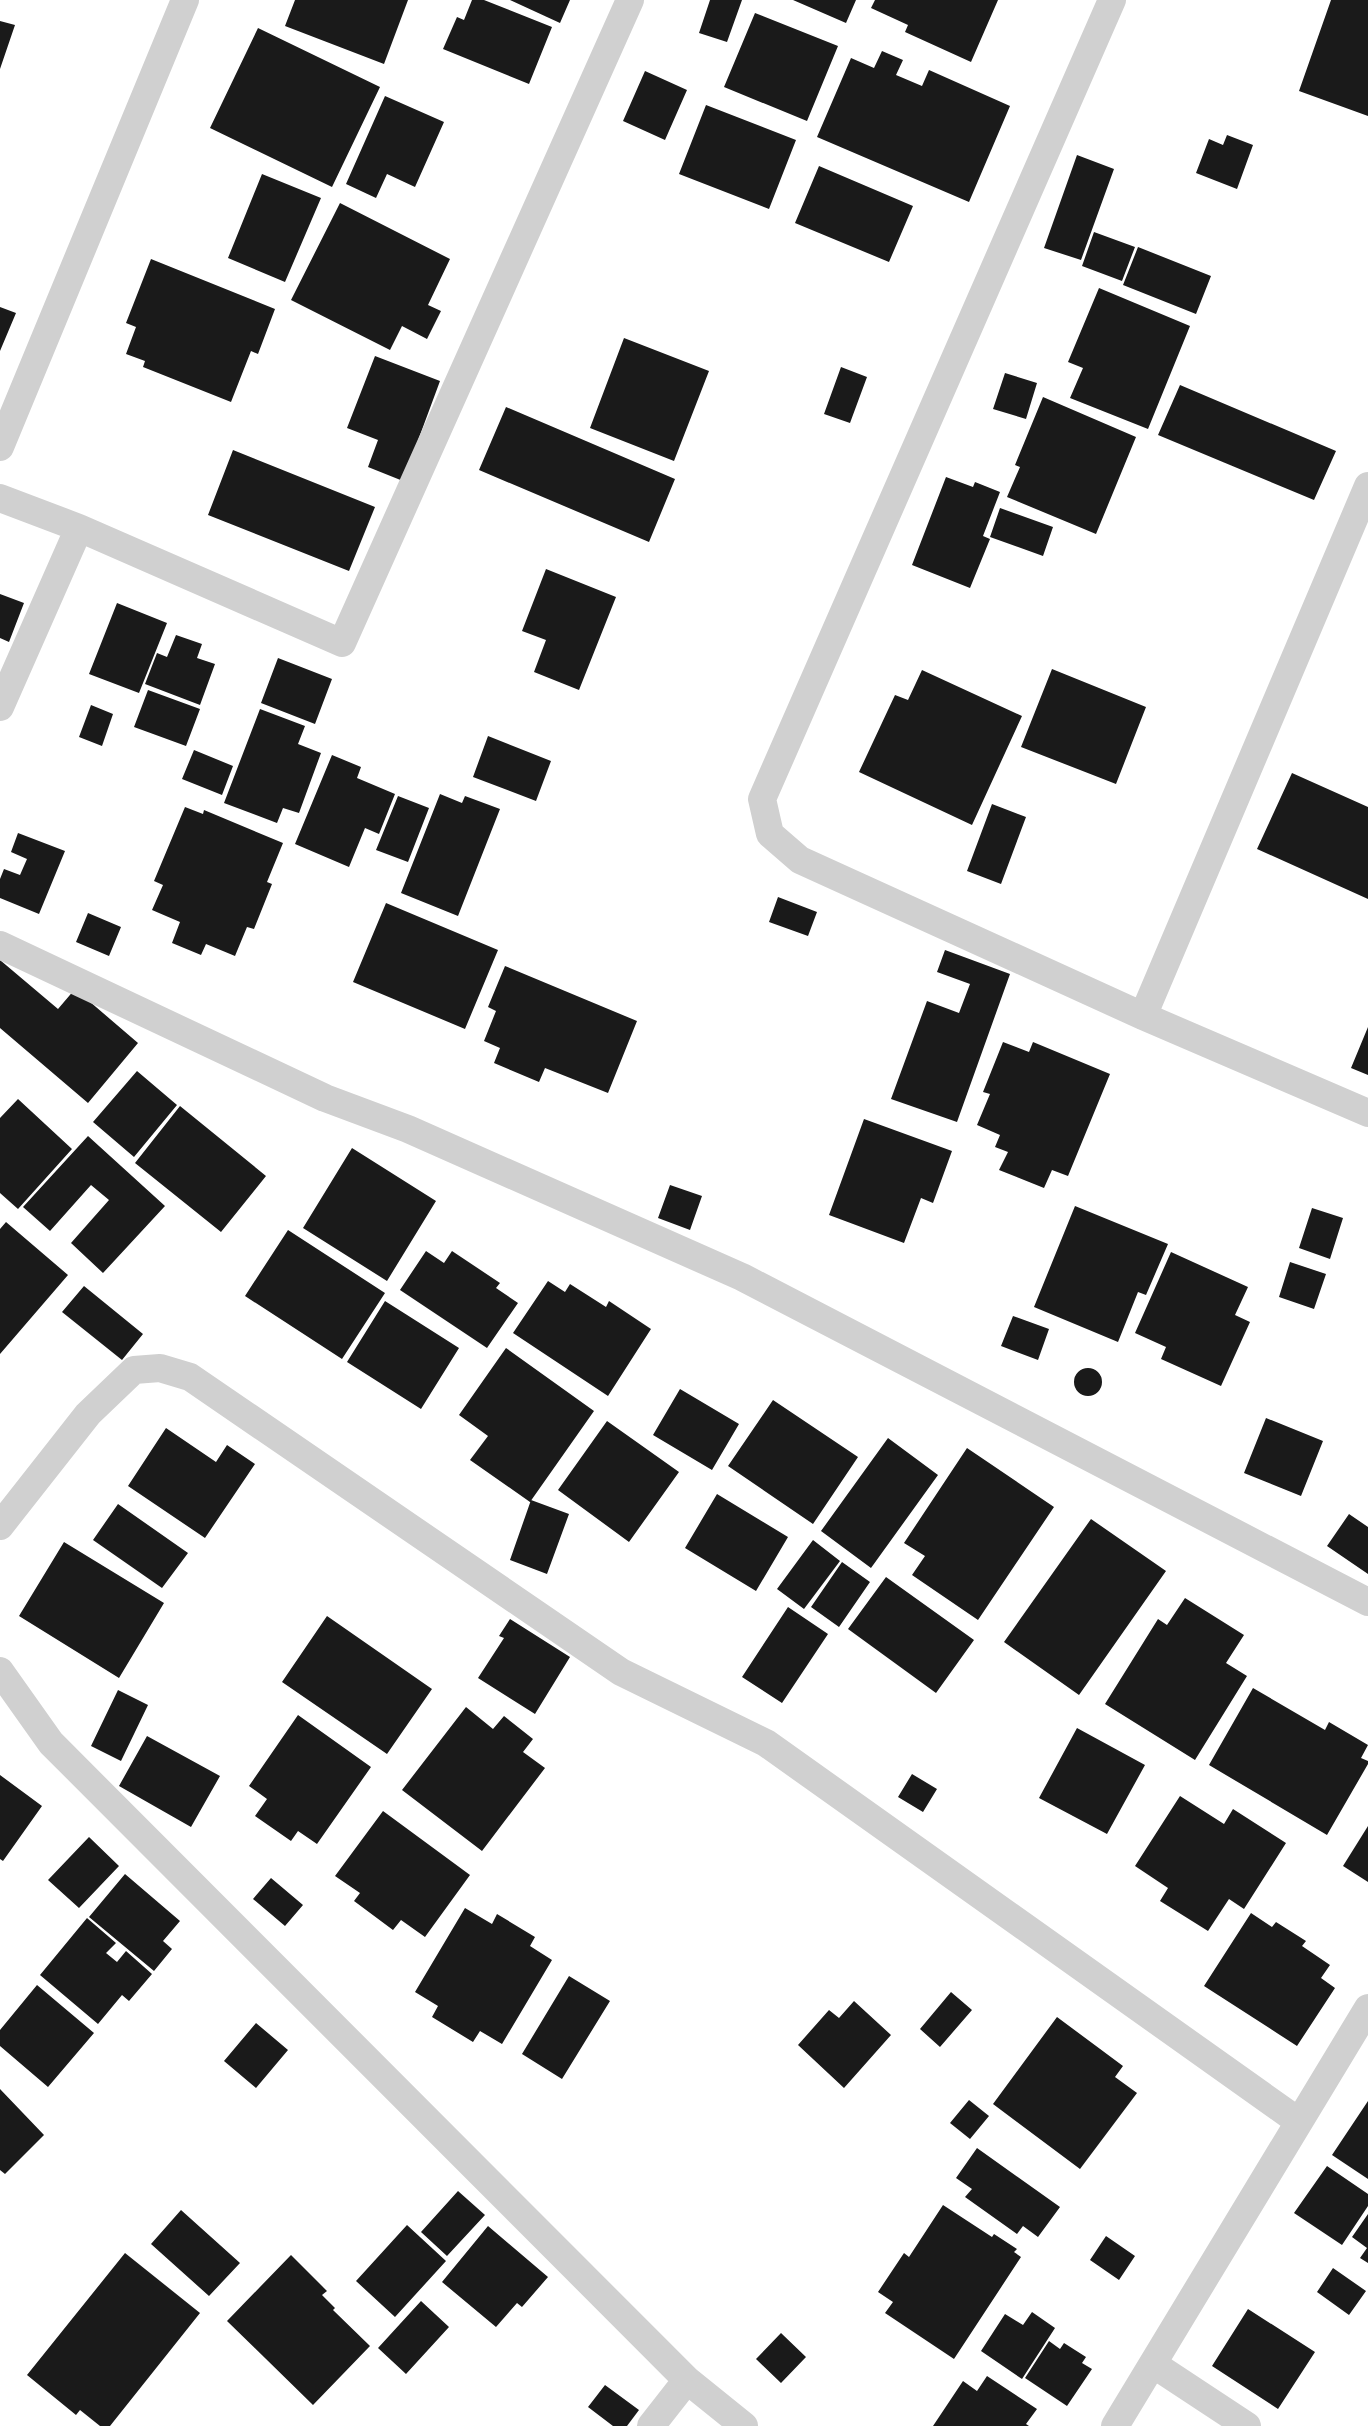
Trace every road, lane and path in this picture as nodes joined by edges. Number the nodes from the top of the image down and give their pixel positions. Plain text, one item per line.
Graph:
1 (185, 0) edge
2 (630, 0) edge
3 (1112, 0) edge
4 (0, 447) edge
5 (1368, 486) edge
6 (0, 498) edge
7 (79, 528) junction
8 (0, 708) edge
9 (0, 945) edge
10 (1143, 1016) junction
11 (1368, 1113) edge
12 (0, 1526) edge
13 (1368, 1602) edge
14 (0, 1671) edge
15 (1366, 2017) edge
16 (1298, 2121) junction
17 (1153, 2364) junction
18 (687, 2380) junction
19 (651, 2426) edge
20 (744, 2426) edge
21 (1115, 2426) edge
22 (1247, 2426) edge

1 - 4 street
2 - 7 street
3 - 10 street
5 - 10 street
6 - 7 street
7 - 8 street
9 - 13 street
10 - 11 street
12 - 16 street
14 - 18 street
15 - 16 street
16 - 17 street
17 - 21 street
17 - 22 street
18 - 19 street
18 - 20 street

